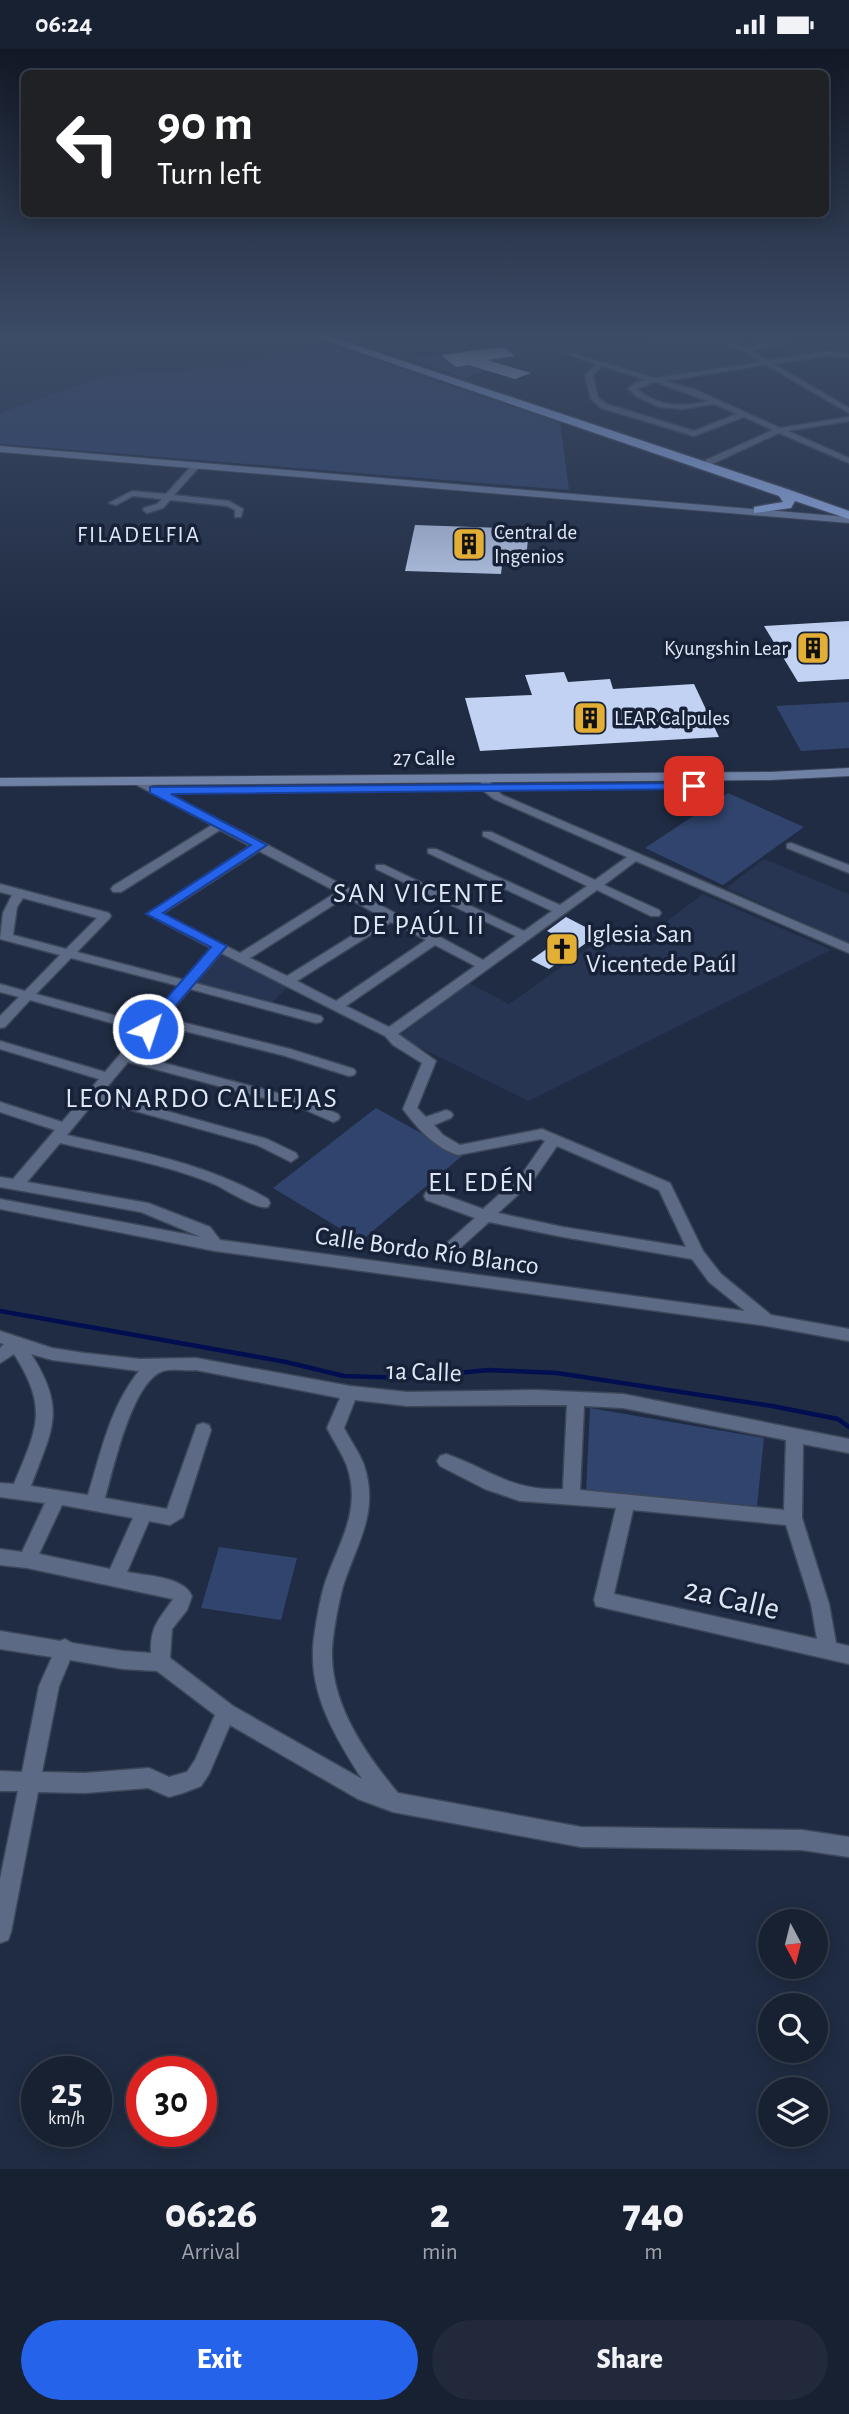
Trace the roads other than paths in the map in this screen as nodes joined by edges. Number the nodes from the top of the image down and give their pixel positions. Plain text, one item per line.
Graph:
1 (623, 436) edge
2 (628, 436) edge
3 (768, 436) edge
4 (793, 436) edge
5 (0, 449) edge
6 (849, 461) edge
7 (197, 465) junction
8 (712, 465) junction
9 (786, 490) junction
10 (167, 496) junction
11 (113, 503) dead end
12 (147, 510) dead end
13 (835, 510) junction
14 (763, 511) junction
15 (849, 513) edge
16 (238, 515) dead end
17 (849, 772) edge
18 (813, 779) junction
19 (137, 781) junction
20 (849, 781) edge
21 (0, 782) edge
22 (486, 783) junction
23 (0, 790) edge
24 (154, 790) junction
25 (220, 825) junction
26 (487, 834) dead end
27 (260, 845) junction
28 (791, 846) dead end
29 (432, 851) dead end
30 (636, 856) junction
31 (380, 867) dead end
32 (849, 869) edge
33 (596, 886) junction
34 (0, 888) edge
35 (117, 889) dead end
36 (21, 893) junction
37 (344, 893) junction
38 (561, 910) junction
39 (655, 912) dead end
40 (390, 917) junction
41 (3, 936) edge
42 (525, 936) junction
43 (434, 940) junction
44 (220, 946) junction
45 (849, 949) edge
46 (69, 953) junction
47 (242, 957) junction
48 (484, 966) junction
49 (289, 981) junction
50 (184, 985) junction
51 (0, 988) edge
52 (28, 995) junction
53 (337, 1006) junction
54 (316, 1019) dead end
55 (0, 1024) edge
56 (151, 1025) junction
57 (390, 1034) junction
58 (0, 1045) edge
59 (124, 1057) junction
60 (349, 1072) dead end
61 (108, 1077) junction
62 (93, 1095) junction
63 (0, 1108) edge
64 (446, 1115) dead end
65 (334, 1117) dead end
66 (423, 1124) junction
67 (60, 1132) junction
68 (554, 1139) junction
69 (291, 1157) dead end
70 (0, 1182) edge
71 (18, 1183) junction
72 (431, 1196) dead end
73 (263, 1203) dead end
74 (0, 1204) edge
75 (486, 1216) junction
76 (215, 1245) junction
77 (453, 1246) dead end
78 (697, 1254) junction
79 (767, 1320) junction
80 (849, 1335) edge
81 (8, 1340) edge
82 (0, 1357) edge
83 (160, 1364) junction
84 (350, 1392) junction
85 (576, 1398) junction
86 (203, 1430) dead end
87 (795, 1435) junction
88 (849, 1446) edge
89 (446, 1461) dead end
90 (0, 1490) edge
91 (20, 1492) junction
92 (571, 1496) junction
93 (57, 1497) junction
94 (626, 1502) junction
95 (94, 1504) junction
96 (144, 1513) junction
97 (793, 1518) junction
98 (0, 1557) edge
99 (27, 1560) junction
100 (116, 1576) junction
101 (0, 1640) edge
102 (65, 1648) junction
103 (828, 1651) junction
104 (849, 1655) edge
105 (161, 1662) junction
106 (226, 1712) junction
107 (0, 1781) edge
108 (30, 1781) junction
109 (393, 1802) junction
110 (849, 1847) edge
111 (0, 1931) edge

1 - 8 highway
2 - 8 highway
3 - 8 street
4 - 6 street
5 - 7 street
7 - 10 street
7 - 14 street
8 - 9 highway
9 - 13 highway
9 - 14 highway
9 - 15 highway
10 - 11 street
10 - 12 street
10 - 16 street
13 - 14 street
13 - 15 highway
14 - 15 street
17 - 18 street, 27 Calle
18 - 20 street, 27 Calle
18 - 22 street, 27 Calle
19 - 21 street, 27 Calle
19 - 22 street, 27 Calle
19 - 24 street
22 - 24 street, 27 Calle
22 - 30 street
23 - 24 street, 27 Calle
24 - 25 street
25 - 27 street
25 - 35 street
26 - 33 street
27 - 37 street
27 - 44 street
28 - 32 street
29 - 38 street
30 - 33 street
30 - 45 street
31 - 42 street
33 - 38 street
33 - 39 street
34 - 36 street
36 - 41 street
36 - 46 street
37 - 40 street
37 - 47 street
38 - 42 street
40 - 43 street
40 - 49 street
41 - 46 street
42 - 48 street
43 - 48 street
43 - 53 street
44 - 47 street
44 - 50 street
46 - 50 street
46 - 52 street
47 - 49 street
48 - 57 street
49 - 53 street
50 - 54 street
50 - 56 street
51 - 52 street
52 - 55 street
52 - 56 street
53 - 57 street
56 - 59 street
56 - 60 street
57 - 66 street
58 - 61 street
59 - 61 street
59 - 65 street
61 - 62 street
62 - 67 street
62 - 69 street
63 - 67 street
64 - 66 street
66 - 68 street
67 - 71 street
67 - 73 street
68 - 75 street
68 - 78 street
70 - 71 street
71 - 76 street
72 - 75 street
74 - 76 street, Calle Bordo Río Blanco
75 - 77 street
75 - 78 street
76 - 79 street, Calle Bordo Río Blanco
78 - 79 street
79 - 80 street, Calle Bordo Río Blanco
81 - 82 street
81 - 83 street, 1a Calle
81 - 91 street
83 - 84 street, 1a Calle
83 - 95 street
84 - 85 street, 1a Calle
84 - 109 street
85 - 87 street, 1a Calle
85 - 92 street
86 - 96 street
87 - 88 street, 1a Calle
87 - 97 street
89 - 92 street
90 - 91 street
91 - 93 street
92 - 94 street
93 - 95 street
93 - 99 street
94 - 97 street
94 - 103 street, 2a Calle
95 - 96 street
96 - 100 street
97 - 103 street
98 - 99 street
99 - 100 street
100 - 105 street
101 - 102 street
102 - 105 street
102 - 108 street
103 - 104 street, 2a Calle
105 - 106 street
106 - 108 street
106 - 109 street
107 - 108 street
108 - 111 street
109 - 110 street

